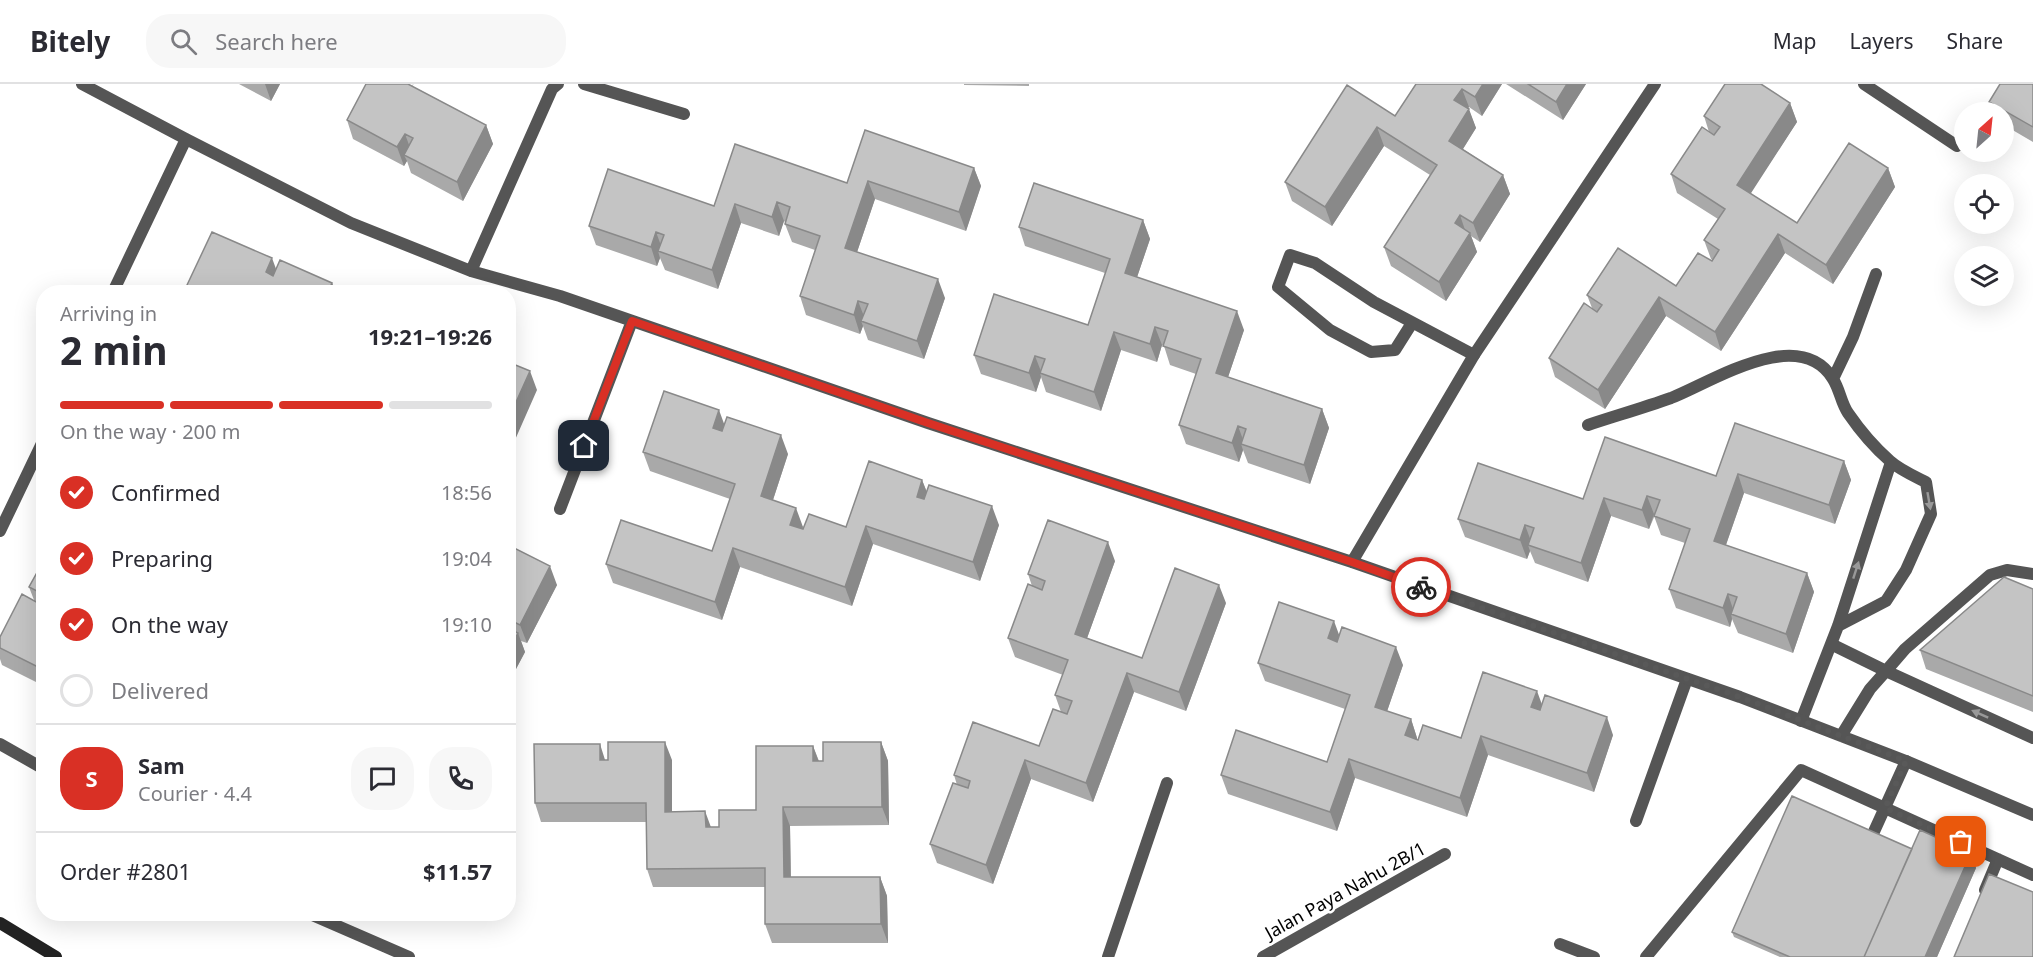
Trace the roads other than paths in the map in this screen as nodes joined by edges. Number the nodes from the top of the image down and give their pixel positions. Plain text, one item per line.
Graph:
1 (82, 84) edge
2 (558, 84) edge
3 (584, 84) edge
4 (1655, 84) edge
5 (1864, 84) edge
6 (684, 114) dead end
7 (186, 140) junction
8 (1954, 144) edge
9 (471, 272) junction
10 (1876, 274) dead end
11 (116, 285) edge
12 (632, 321) junction
13 (1412, 323) junction
14 (1474, 355) junction
15 (1833, 380) junction
16 (1588, 425) dead end
17 (36, 457) edge
18 (1891, 462) junction
19 (560, 509) dead end
20 (0, 531) edge
21 (1352, 562) junction
22 (2033, 574) edge
23 (1838, 626) junction
24 (1831, 644) junction
25 (1886, 671) junction
26 (1687, 679) junction
27 (1801, 721) junction
28 (1841, 736) junction
29 (2033, 738) edge
30 (0, 744) edge
31 (1906, 761) junction
32 (36, 764) edge
33 (1167, 783) dead end
34 (1885, 808) junction
35 (2032, 814) edge
36 (1636, 821) dead end
37 (1872, 836) edge
38 (1445, 854) dead end
39 (1998, 859) junction
40 (2033, 875) edge
41 (1979, 903) edge
42 (326, 921) edge
43 (0, 923) edge
44 (1560, 944) dead end
45 (56, 957) edge
46 (410, 957) edge
47 (1108, 957) edge
48 (1263, 957) edge
49 (1594, 957) edge
50 (1646, 957) edge

1 - 7 street
2 - 9 street
3 - 6 street
4 - 14 street
5 - 8 street
7 - 9 street
7 - 11 street
9 - 12 street
10 - 15 street
12 - 19 street
12 - 21 street
13 - 13 street
13 - 14 street
14 - 21 street
15 - 16 street
15 - 18 street
17 - 20 street
23 -> 18 street
18 -> 23 street
21 - 26 street
22 - 25 street
23 - 24 street
24 - 25 street
24 - 27 street
25 - 28 street
29 -> 25 street
26 - 27 street
26 - 36 street
27 - 28 street
28 - 31 street
30 - 32 street
31 - 34 street
31 - 35 street
33 - 47 street
34 - 37 street
34 - 39 street
34 - 50 street
38 - 48 street, Jalan Paya Nahu 2B/1
39 - 40 street
39 - 41 street
42 - 46 street
43 - 45 main road
44 - 49 street

